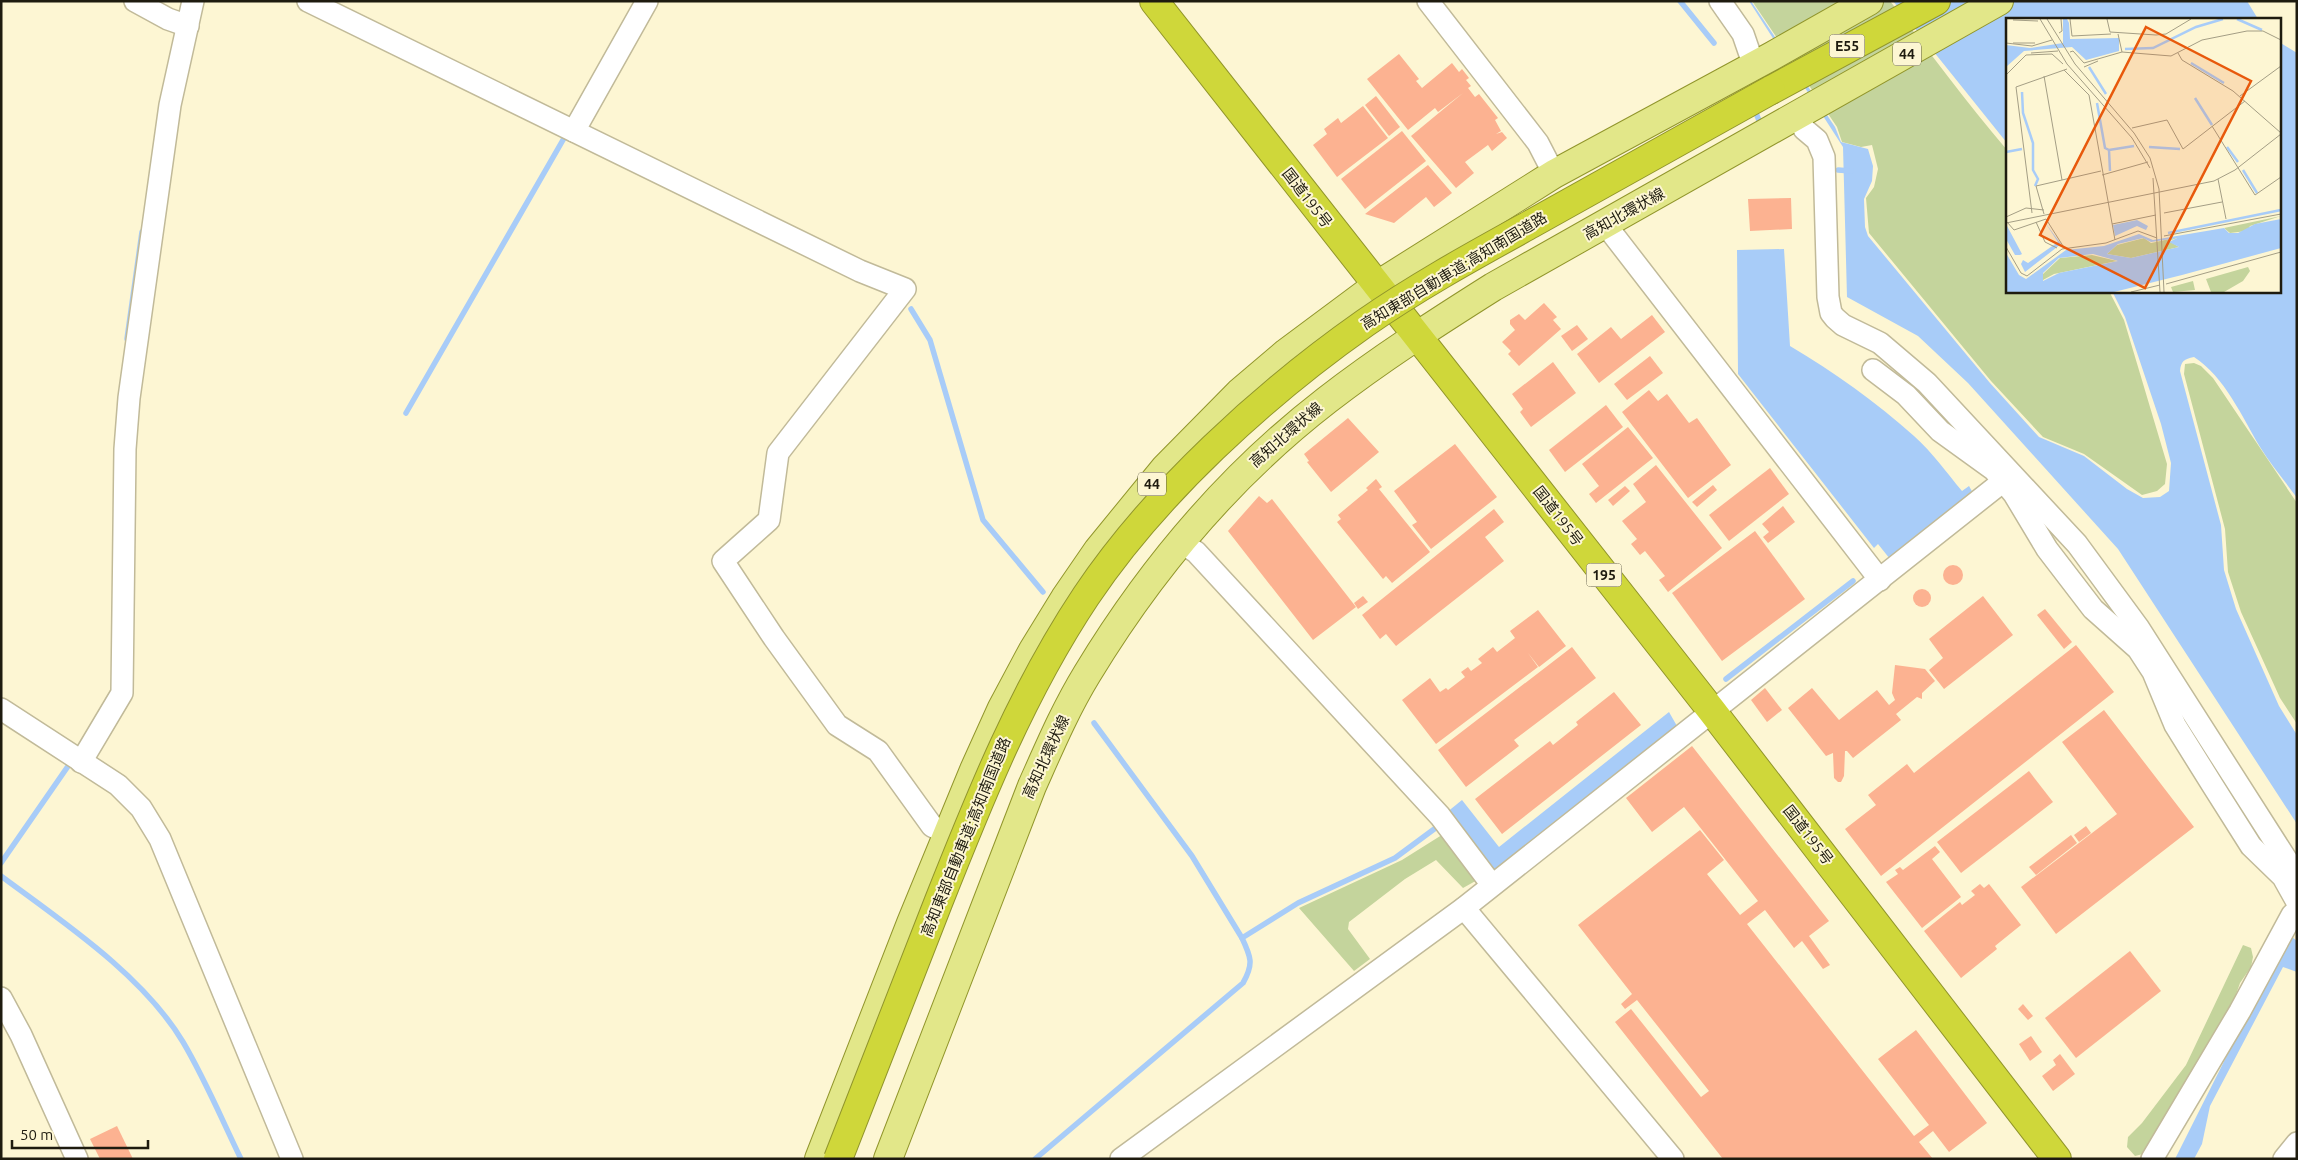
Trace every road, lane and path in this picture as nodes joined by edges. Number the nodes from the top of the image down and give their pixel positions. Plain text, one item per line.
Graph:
1 (135, 1) edge
2 (193, 1) edge
3 (308, 1) edge
4 (647, 1) edge
5 (1154, 1) edge
6 (1428, 1) edge
7 (1720, 1) edge
8 (1869, 1) edge
9 (1922, 1) edge
10 (1936, 1) edge
11 (2000, 1) edge
12 (178, 23) junction
13 (1763, 61) junction
14 (1771, 90) junction
15 (1798, 116) junction
16 (574, 131) junction
17 (1554, 174) junction
18 (1605, 224) junction
19 (1376, 286) junction
20 (1415, 335) junction
21 (1873, 370) dead end
22 (2007, 478) junction
23 (1180, 542) junction
24 (1880, 580) junction
25 (1, 709) edge
26 (1712, 711) junction
27 (74, 756) junction
28 (948, 834) junction
29 (1492, 885) junction
30 (2294, 885) edge
31 (1464, 908) junction
32 (2297, 910) edge
33 (1, 998) edge
34 (2297, 1143) edge
35 (2057, 1156) edge
36 (77, 1159) edge
37 (292, 1159) edge
38 (819, 1159) edge
39 (838, 1159) edge
40 (888, 1159) edge
41 (1121, 1159) edge
42 (1672, 1159) edge
43 (2152, 1159) edge
44 (2284, 1159) edge

1 - 12 street
2 - 12 street
3 - 16 street
4 - 16 street
5 - 19 highway, 国道195号 / 195
6 - 17 street
7 - 13 street
8 - 13 main road, 44
9 - 14 highway, 高知東部自動車道;高知南国道路 / E55
10 - 14 highway
11 - 15 main road, 高知北環状線 / 44
12 - 27 street
13 - 17 main road, 44
14 - 39 highway, 高知東部自動車道;高知南国道路 / E55, bridge
15 - 18 main road, 高知北環状線 / 44
15 - 22 street
16 - 28 street
17 - 19 main road, 44
18 - 20 main road, 高知北環状線 / 44
18 - 24 street
19 - 20 highway, 国道195号 / 195
19 - 28 main road, 44
20 - 23 main road, 高知北環状線 / 44
20 - 26 highway, 国道195号 / 195
21 - 22 street
22 - 24 street
22 - 30 street
23 - 29 street
23 - 40 main road, 高知北環状線 / 44
24 - 26 street
25 - 27 street
26 - 29 street
26 - 35 highway, 国道195号 / 195
27 - 37 street
28 - 38 main road, 44
29 - 31 street
31 - 41 street
31 - 42 street
32 - 43 street
33 - 36 street
34 - 44 street

